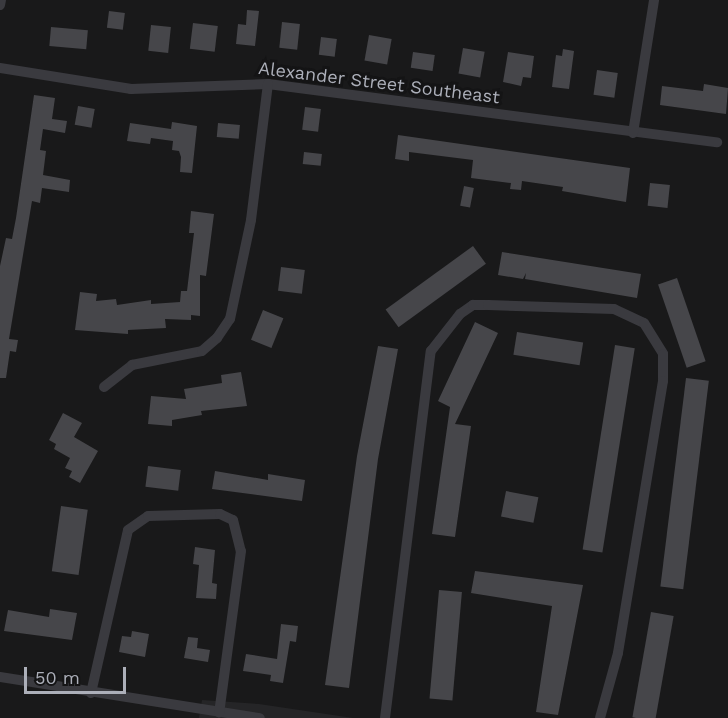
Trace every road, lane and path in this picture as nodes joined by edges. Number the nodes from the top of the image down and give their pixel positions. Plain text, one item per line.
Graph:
1 (1, 0) edge
2 (654, 0) edge
3 (0, 5) edge
4 (0, 68) edge
5 (268, 84) junction
6 (633, 133) junction
7 (717, 142) dead end
8 (104, 387) dead end
9 (0, 677) edge
10 (91, 693) junction
11 (219, 713) junction
12 (260, 718) edge
13 (385, 718) edge
14 (600, 718) edge

1 - 3 street
2 - 6 street
4 - 5 street, Alexander Street Southeast
5 - 6 street, Alexander Street Southeast
5 - 8 street
6 - 7 street, Alexander Street Southeast
9 - 10 street
10 - 11 street
10 - 11 street
11 - 12 street
13 - 14 street

